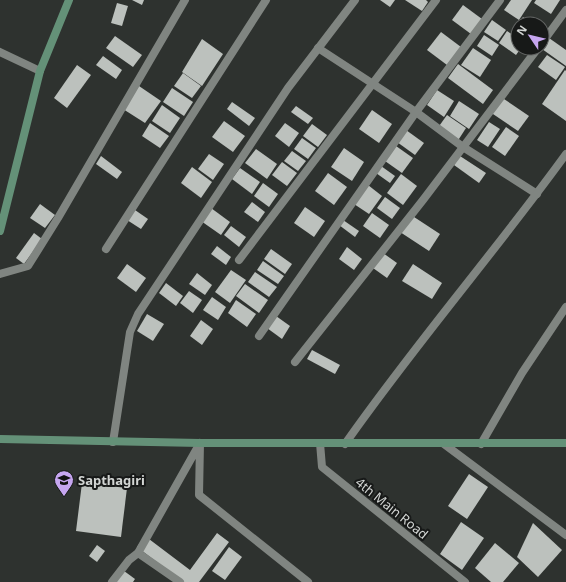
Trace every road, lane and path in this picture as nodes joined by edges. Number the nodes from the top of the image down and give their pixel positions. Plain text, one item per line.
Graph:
1 (69, 0) edge
2 (185, 0) edge
3 (266, 0) edge
4 (355, 0) edge
5 (436, 0) edge
6 (500, 0) edge
7 (566, 10) edge
8 (550, 32) edge
9 (318, 48) junction
10 (0, 52) edge
11 (532, 56) edge
12 (40, 71) junction
13 (372, 85) junction
14 (416, 112) junction
15 (463, 147) junction
16 (566, 154) edge
17 (537, 194) junction
18 (0, 231) edge
19 (106, 249) dead end
20 (239, 260) dead end
21 (0, 274) edge
22 (566, 307) edge
23 (259, 336) dead end
24 (295, 362) dead end
25 (0, 440) edge
26 (113, 442) junction
27 (200, 443) junction
28 (566, 443) edge
29 (320, 444) junction
30 (345, 444) junction
31 (444, 444) junction
32 (481, 444) junction
33 (566, 535) edge
34 (138, 553) junction
35 (112, 582) edge
36 (180, 582) edge
37 (308, 582) edge
38 (465, 582) edge

1 - 12 street
2 - 21 street
3 - 19 street
4 - 9 street
5 - 13 street
6 - 14 street
7 - 8 street
9 - 13 street
9 - 26 street
10 - 12 street
11 - 15 street
12 - 18 street
13 - 14 street
13 - 20 street
14 - 15 street
14 - 23 street
15 - 17 street
15 - 24 street
16 - 17 street
17 - 30 street
22 - 32 street
25 - 26 street
26 - 27 street
27 - 29 street
27 - 34 street
27 - 37 street
28 - 32 street
29 - 30 street
29 - 38 street, 4th Main Road
30 - 31 street
31 - 32 street
31 - 33 street
34 - 35 street
34 - 36 street

